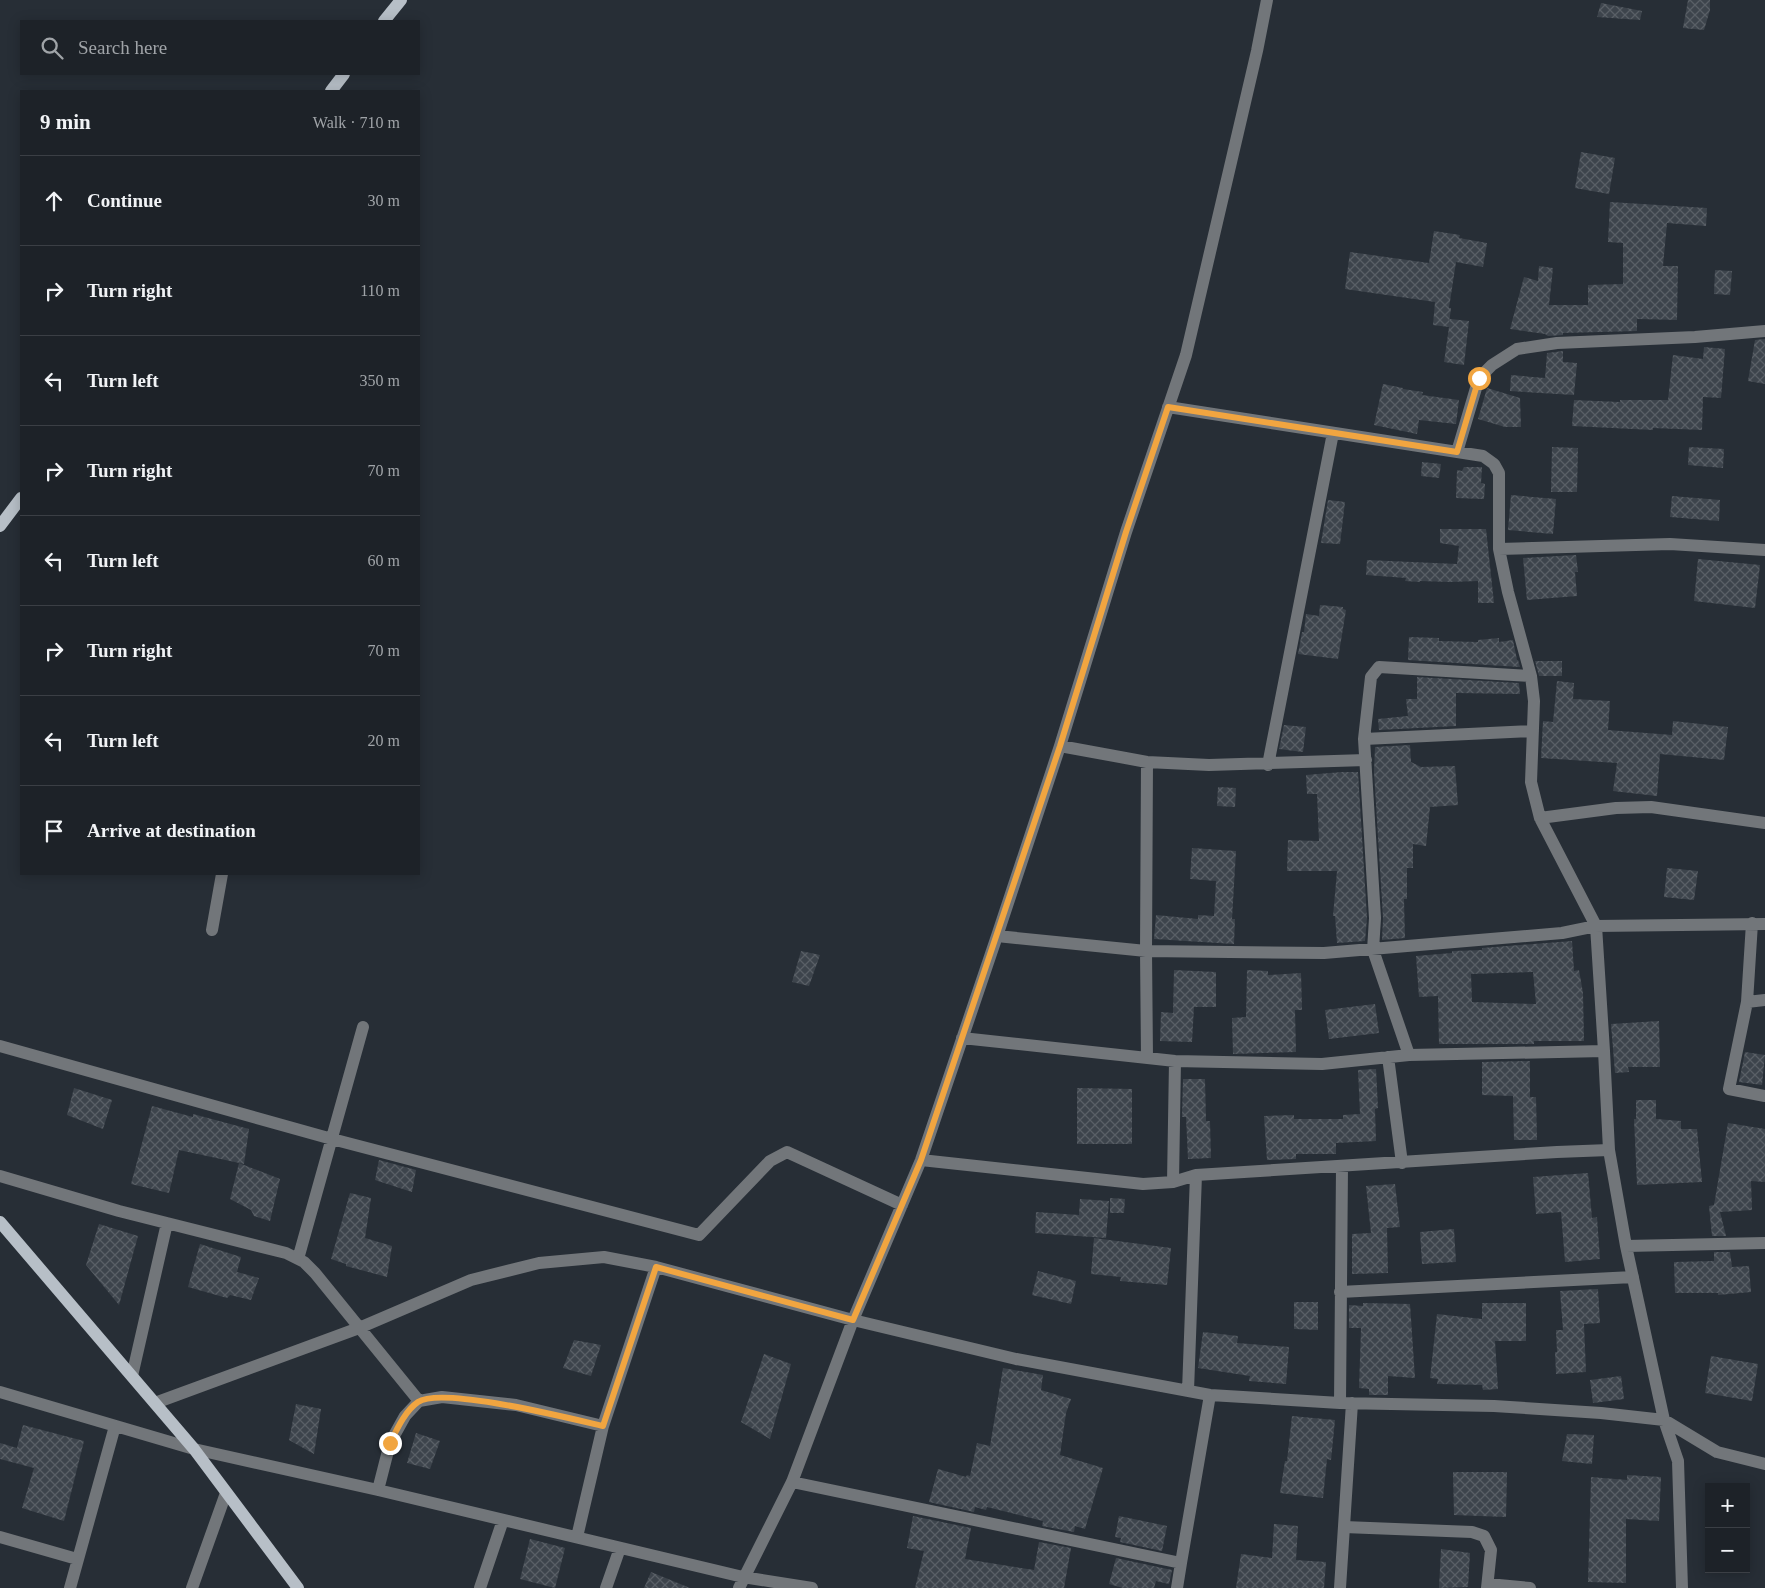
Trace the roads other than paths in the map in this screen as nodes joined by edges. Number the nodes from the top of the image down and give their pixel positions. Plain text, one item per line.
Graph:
1 (401, 0) edge
2 (1268, 0) edge
3 (385, 20) edge
4 (343, 75) edge
5 (332, 90) edge
6 (1765, 331) edge
7 (1168, 407) junction
8 (1333, 433) junction
9 (1457, 452) junction
10 (20, 499) edge
11 (0, 526) edge
12 (1499, 550) junction
13 (1765, 550) edge
14 (1531, 676) junction
15 (1533, 731) junction
16 (1364, 739) junction
17 (1060, 746) junction
18 (1366, 760) junction
19 (1147, 762) junction
20 (1268, 765) junction
21 (1540, 818) junction
22 (1765, 823) edge
23 (222, 875) edge
24 (1752, 923) junction
25 (1765, 924) edge
26 (1596, 926) junction
27 (212, 930) dead end
28 (997, 936) junction
29 (1373, 950) junction
30 (1146, 951) junction
31 (1765, 1000) edge
32 (1747, 1002) junction
33 (363, 1027) dead end
34 (962, 1038) junction
35 (0, 1046) edge
36 (1604, 1051) junction
37 (1409, 1055) junction
38 (1388, 1057) junction
39 (1147, 1058) junction
40 (1174, 1061) junction
41 (1765, 1096) edge
42 (332, 1139) junction
43 (1609, 1150) junction
44 (921, 1160) junction
45 (1402, 1162) junction
46 (1342, 1166) junction
47 (0, 1176) edge
48 (1196, 1176) junction
49 (1173, 1182) junction
50 (902, 1205) junction
51 (0, 1222) edge
52 (167, 1223) junction
53 (1765, 1243) edge
54 (1626, 1246) junction
55 (298, 1259) junction
56 (656, 1267) junction
57 (1633, 1278) junction
58 (1340, 1292) junction
59 (853, 1320) junction
60 (359, 1328) junction
61 (132, 1376) junction
62 (1188, 1391) junction
63 (0, 1392) edge
64 (1210, 1395) junction
65 (419, 1401) junction
66 (1346, 1403) junction
67 (155, 1404) junction
68 (1664, 1420) junction
69 (115, 1426) junction
70 (603, 1426) junction
71 (194, 1449) junction
72 (1765, 1464) edge
73 (792, 1482) junction
74 (378, 1490) junction
75 (226, 1493) junction
76 (503, 1520) junction
77 (1344, 1527) junction
78 (0, 1537) edge
79 (577, 1538) junction
80 (620, 1548) junction
81 (77, 1559) junction
82 (1181, 1563) junction
83 (741, 1582) edge
84 (1488, 1586) edge
85 (70, 1588) edge
86 (192, 1588) edge
87 (298, 1588) edge
88 (480, 1588) edge
89 (606, 1588) edge
90 (812, 1588) edge
91 (1177, 1588) edge
92 (1340, 1588) edge
93 (1530, 1588) edge
94 (1682, 1588) edge

1 - 3 main road
2 - 7 street
4 - 5 main road
6 - 9 street
7 - 8 street
7 - 17 street
8 - 9 street
8 - 20 street
9 - 12 street
10 - 11 main road
12 - 13 street
12 - 14 street
14 - 15 street
14 - 16 street
15 - 16 street
15 - 21 street
16 - 18 street
17 - 19 street
17 - 28 street
18 - 20 street
18 - 29 street
19 - 20 street
19 - 30 street
21 - 22 street
21 - 26 street
23 - 27 street
24 - 25 street
24 - 26 street
24 - 32 street
26 - 29 street
26 - 36 street
28 - 30 street
28 - 34 street
29 - 30 street
29 - 37 street
30 - 39 street
31 - 32 street
32 - 41 street
33 - 42 street
34 - 39 street
34 - 44 street
35 - 42 street
36 - 37 street
36 - 43 street
37 - 38 street
38 - 40 street
38 - 45 street
39 - 40 street
40 - 49 street
42 - 50 street
42 - 55 street
43 - 45 street
43 - 54 street
44 - 49 street
44 - 50 street
45 - 46 street
46 - 48 street
46 - 58 street
47 - 52 street
48 - 49 street
48 - 62 street
50 - 59 street
51 - 61 main road
52 - 55 street
52 - 61 street
53 - 54 street
54 - 57 street
55 - 60 street
56 - 59 street
56 - 60 street
56 - 70 street
57 - 58 street
57 - 68 street
58 - 66 street
59 - 62 street
59 - 73 street
60 - 65 street
60 - 67 street
61 - 67 main road
62 - 64 street
63 - 69 street
64 - 66 street
64 - 82 street
65 - 70 street
65 - 74 street
66 - 68 street
66 - 77 street
67 - 71 main road
68 - 72 street
68 - 94 street
69 - 71 street
69 - 81 street
70 - 79 street
71 - 74 street
71 - 75 main road
73 - 82 street
73 - 83 street
74 - 76 street
75 - 86 street
75 - 87 main road
76 - 79 street
76 - 88 street
77 - 84 street
77 - 92 street
78 - 81 street
79 - 80 street
80 - 83 street
80 - 89 street
81 - 85 street
82 - 91 street
83 - 90 street
84 - 93 street

